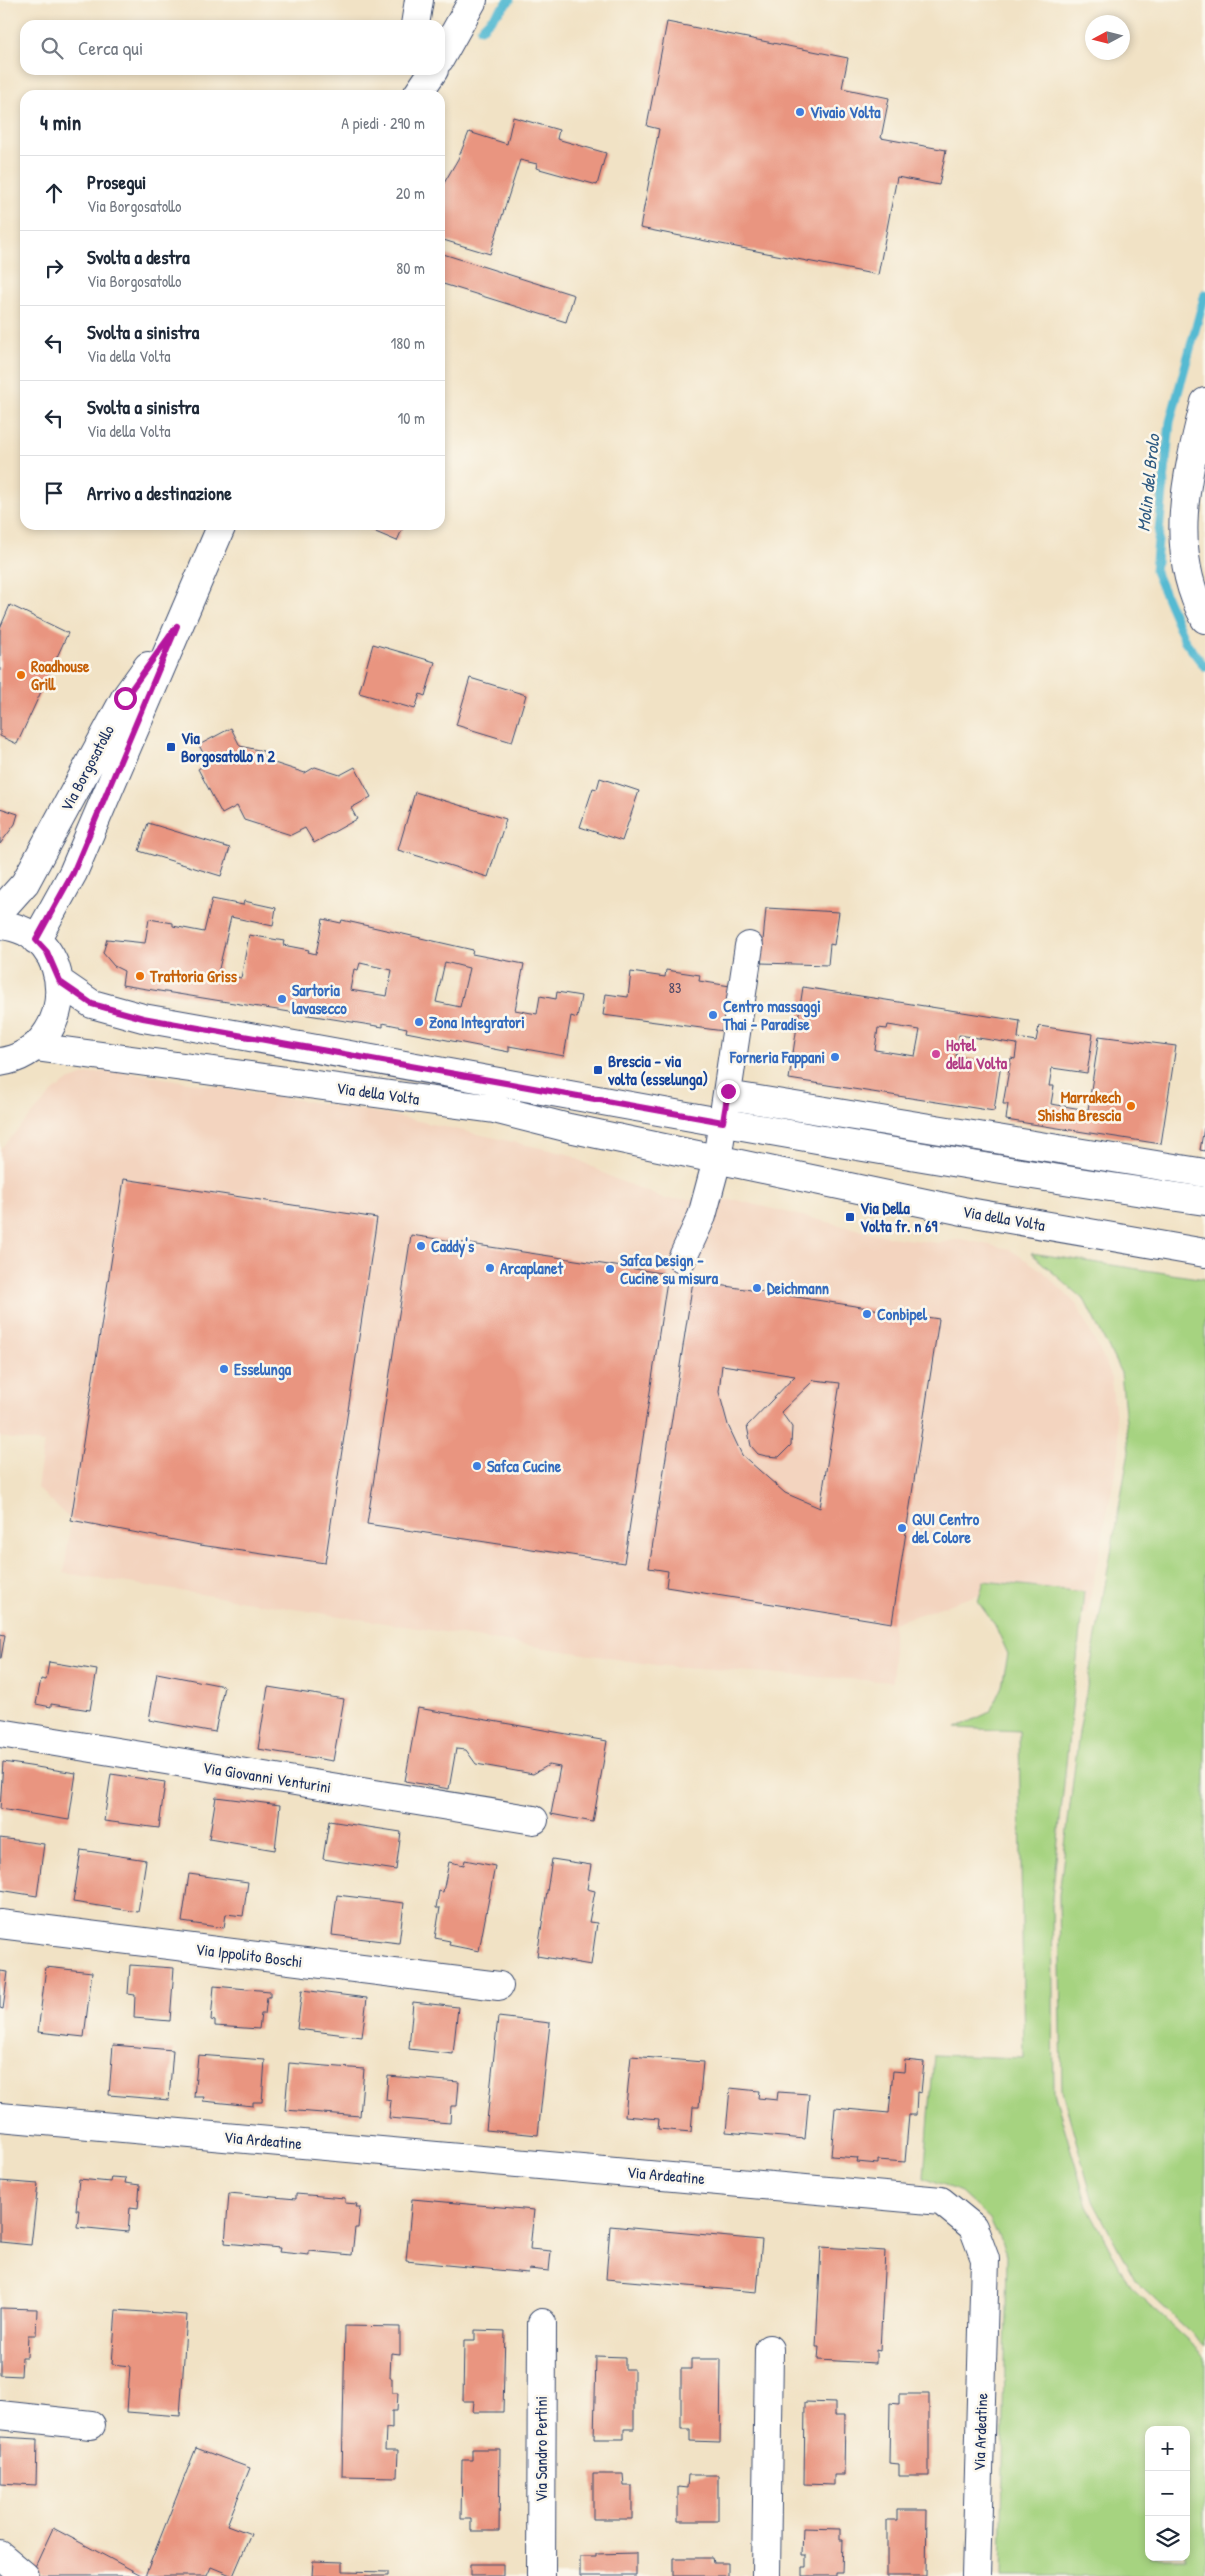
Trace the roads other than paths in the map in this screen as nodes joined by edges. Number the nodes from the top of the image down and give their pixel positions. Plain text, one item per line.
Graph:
1 (419, 0) edge
2 (473, 0) edge
3 (416, 20) edge
4 (445, 50) edge
5 (408, 75) edge
6 (431, 75) edge
7 (405, 90) edge
8 (420, 90) edge
9 (1205, 402) edge
10 (220, 530) edge
11 (1205, 619) edge
12 (177, 626) junction
13 (0, 911) edge
14 (0, 925) edge
15 (36, 940) junction
16 (750, 946) dead end
17 (60, 982) junction
18 (35, 1047) junction
19 (3, 1066) edge
20 (727, 1096) junction
21 (723, 1122) junction
22 (717, 1160) junction
23 (1205, 1172) edge
24 (1205, 1201) edge
25 (1205, 1253) edge
26 (682, 1259) dead end
27 (0, 1733) edge
28 (534, 1820) dead end
29 (0, 1924) edge
30 (498, 1986) dead end
31 (0, 2117) edge
32 (542, 2322) dead end
33 (769, 2349) dead end
34 (0, 2415) edge
35 (91, 2425) dead end
36 (0, 2555) edge
37 (25, 2576) edge
38 (541, 2576) edge
39 (766, 2576) edge
40 (976, 2576) edge

1 - 3 main road
2 - 4 main road
5 - 7 main road
6 - 8 main road
9 - 11 main road
10 - 12 main road, Via Borgosatollo
12 - 13 main road, Via Borgosatollo
12 - 15 main road, Via Borgosatollo
14 - 15 main road
15 - 17 main road
16 - 20 main road
17 - 18 main road
17 - 21 main road, Via della Volta
18 - 19 main road
18 - 22 main road, Via della Volta
20 - 21 main road
20 - 23 main road
21 - 22 main road
21 - 24 main road, Via della Volta
22 - 25 main road, Via della Volta
22 - 26 main road
27 - 28 main road, Via Giovanni Venturini
29 - 30 main road, Via Ippolito Boschi
31 - 40 main road, Via Ardeatine
32 - 38 main road, Via Sandro Pertini
33 - 39 main road
34 - 35 main road
36 - 37 main road

